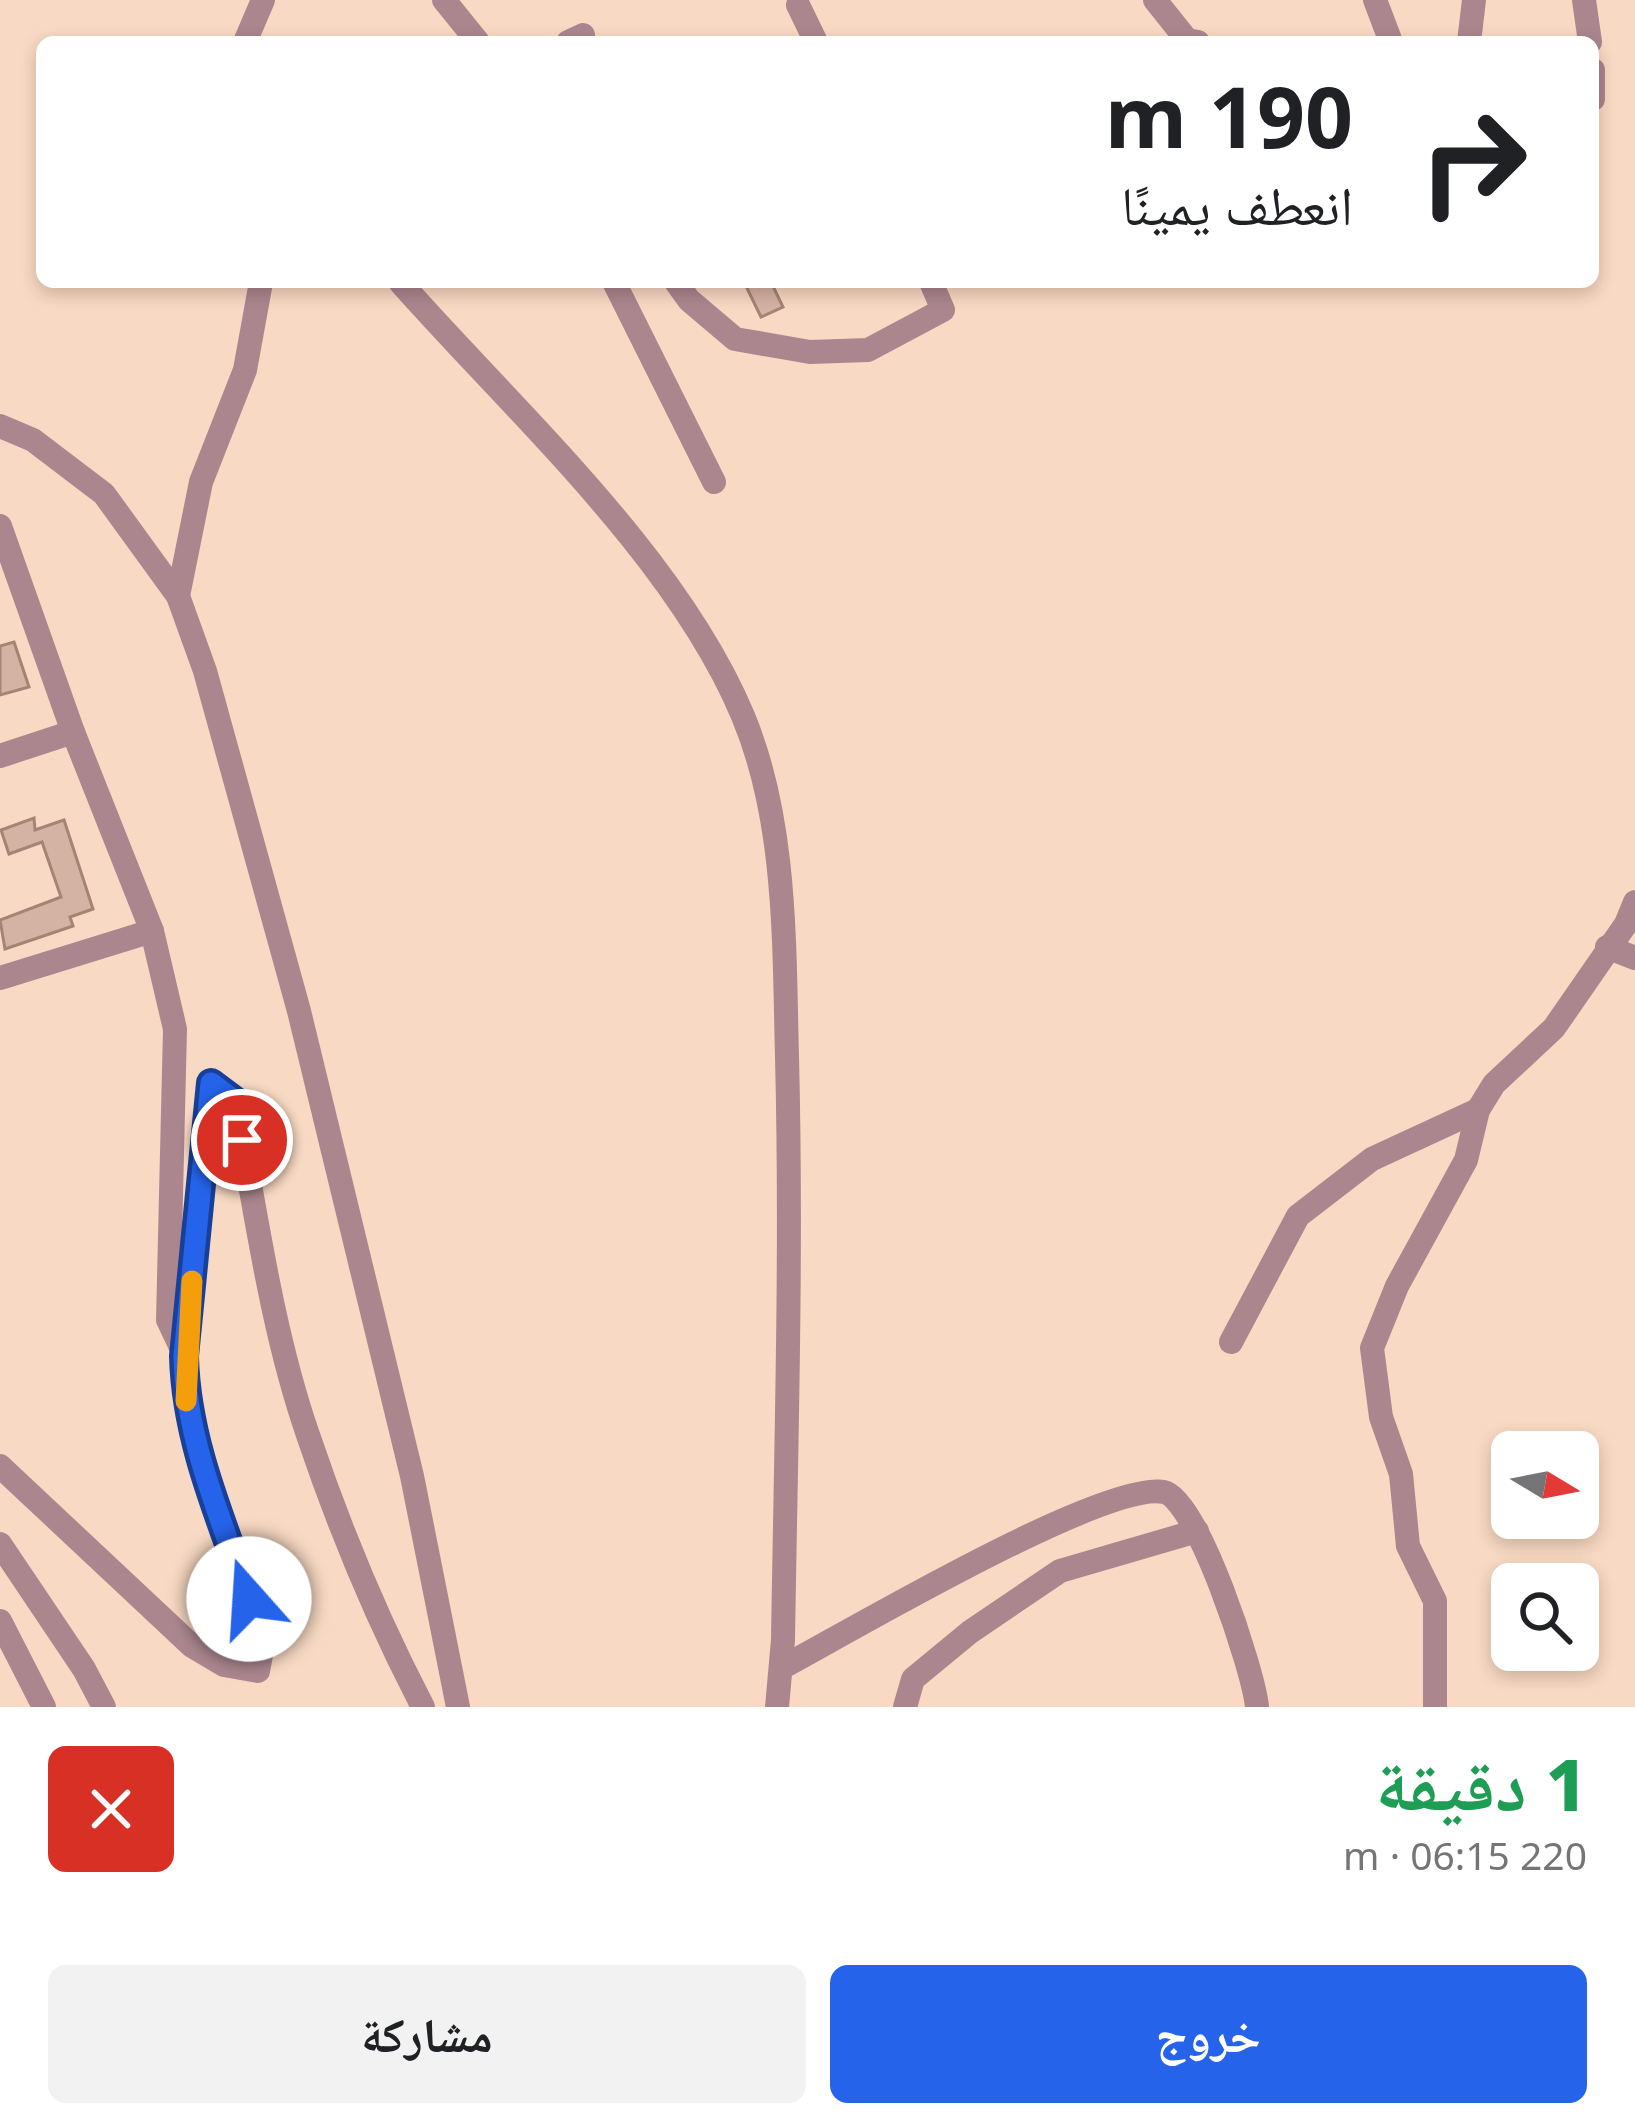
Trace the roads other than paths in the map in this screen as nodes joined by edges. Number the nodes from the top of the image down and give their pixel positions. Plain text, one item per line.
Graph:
1 (263, 0) edge
2 (444, 0) edge
3 (1155, 0) edge
4 (1375, 0) edge
5 (1474, 0) edge
6 (1584, 0) edge
7 (798, 5) dead end
8 (247, 36) edge
9 (474, 36) edge
10 (813, 36) edge
11 (1184, 36) edge
12 (1389, 36) edge
13 (1470, 36) edge
14 (1589, 36) edge
15 (260, 288) edge
16 (405, 288) edge
17 (617, 288) edge
18 (680, 288) edge
19 (934, 288) edge
20 (0, 426) edge
21 (714, 482) dead end
22 (0, 526) edge
23 (178, 596) junction
24 (73, 732) junction
25 (0, 756) edge
26 (1635, 902) edge
27 (152, 931) junction
28 (1607, 947) junction
29 (1635, 958) edge
30 (0, 978) edge
31 (1478, 1110) junction
32 (1232, 1342) dead end
33 (184, 1356) junction
34 (0, 1466) edge
35 (1197, 1531) junction
36 (0, 1544) edge
37 (0, 1621) edge
38 (781, 1668) junction
39 (44, 1707) edge
40 (104, 1707) edge
41 (423, 1707) edge
42 (458, 1707) edge
43 (777, 1707) edge
44 (905, 1707) edge
45 (1257, 1707) edge
46 (1436, 1707) edge

1 - 8 street
2 - 9 street
3 - 11 street
4 - 12 street
5 - 13 street
6 - 14 street
7 - 10 street
15 - 23 street
16 - 38 street
17 - 21 street
18 - 19 street
20 - 23 street
22 - 24 street
23 - 42 street
24 - 25 street
24 - 27 street
26 - 28 street
27 - 30 street
27 - 33 street
28 - 29 street
28 - 31 street
31 - 32 street
31 - 46 street
33 - 34 street
33 - 41 street
35 - 38 street
35 - 44 street
35 - 45 street
36 - 40 street
37 - 39 street
38 - 43 street

